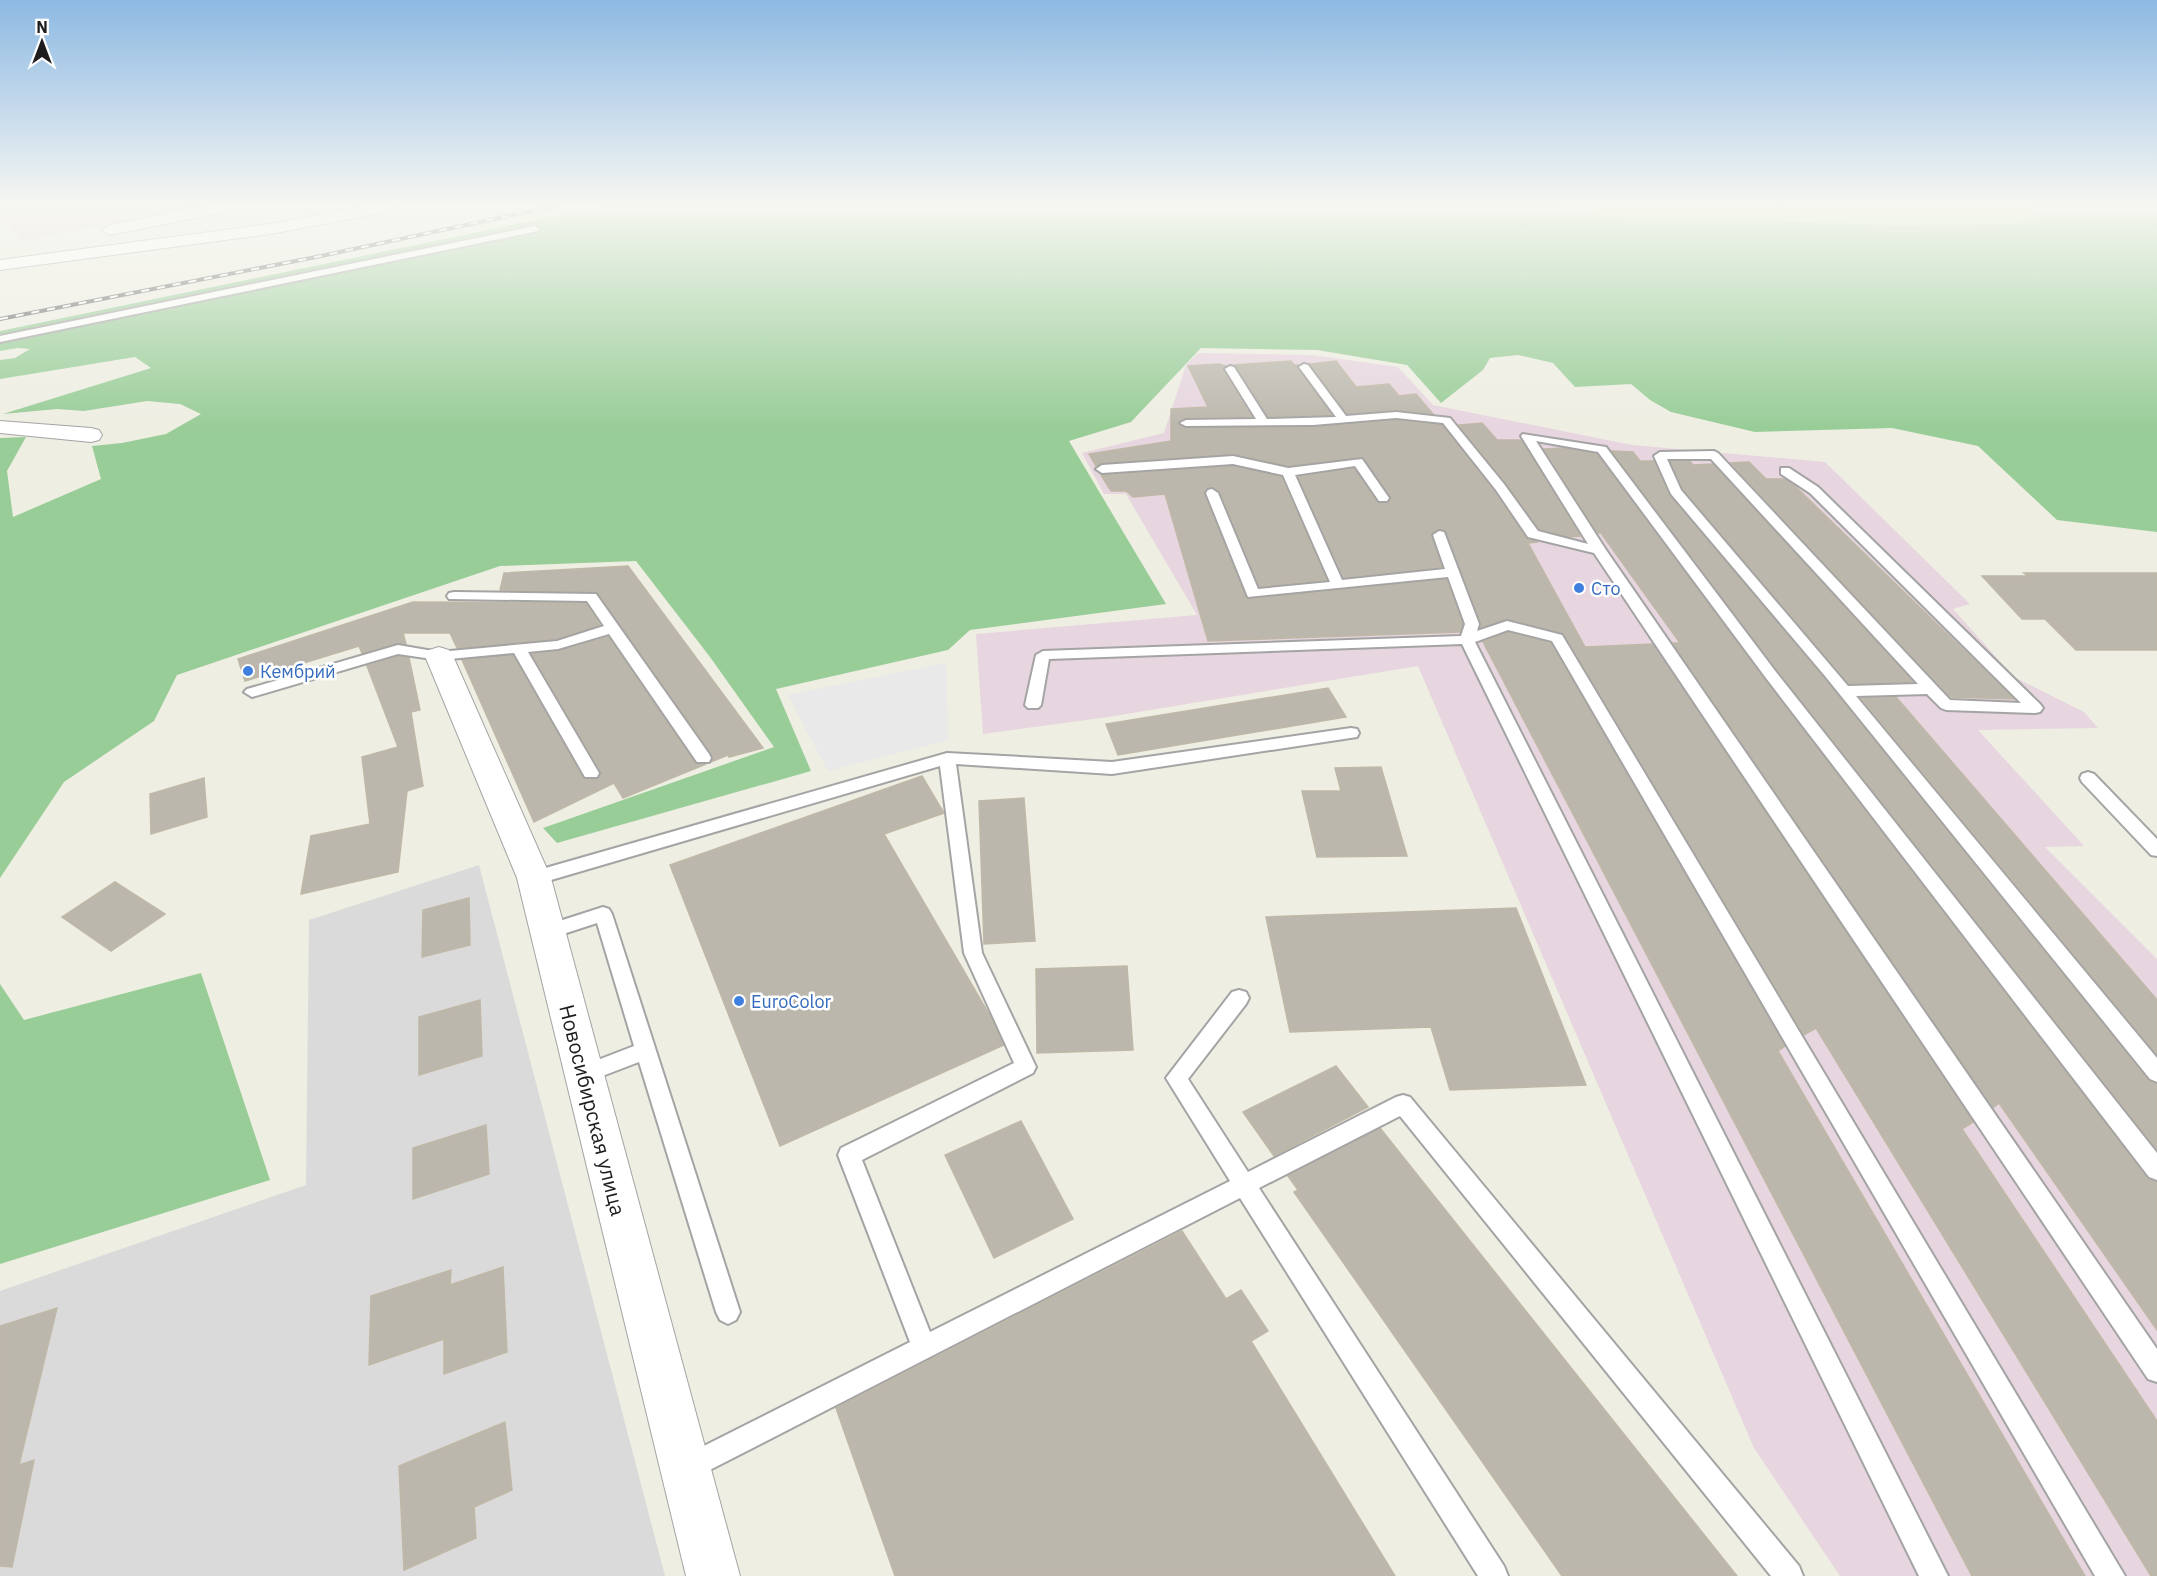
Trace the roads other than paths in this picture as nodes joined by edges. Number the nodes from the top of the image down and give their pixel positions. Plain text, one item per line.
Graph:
1 (289, 280) edge
2 (0, 339) edge
3 (1304, 367) dead end
4 (1230, 369) dead end
5 (1343, 419) junction
6 (1263, 422) junction
7 (1186, 423) dead end
8 (0, 427) edge
9 (91, 435) dead end
10 (1102, 469) dead end
11 (1785, 471) dead end
12 (1288, 472) junction
13 (1212, 493) dead end
14 (1383, 498) dead end
15 (1439, 535) dead end
16 (1599, 550) junction
17 (1454, 572) junction
18 (1337, 583) junction
19 (454, 596) dead end
20 (613, 628) junction
21 (1467, 640) junction
22 (519, 649) junction
23 (439, 656) junction
24 (1931, 689) junction
25 (1843, 691) junction
26 (252, 692) dead end
27 (1033, 705) dead end
28 (1350, 733) dead end
29 (703, 758) dead end
30 (947, 758) junction
31 (591, 773) dead end
32 (2088, 778) dead end
33 (2157, 850) edge
34 (534, 878) junction
35 (548, 932) junction
36 (1239, 998) dead end
37 (646, 1050) junction
38 (2157, 1073) edge
39 (584, 1074) junction
40 (2157, 1170) edge
41 (1244, 1185) junction
42 (729, 1312) dead end
43 (924, 1347) junction
44 (2157, 1370) edge
45 (686, 1469) junction
46 (713, 1576) edge
47 (1494, 1576) edge
48 (1789, 1576) edge
49 (1934, 1576) edge
50 (2111, 1576) edge

1 - 2 lane
3 - 5 lane
4 - 6 lane
5 - 6 lane
5 - 16 lane
6 - 7 lane
8 - 9 street
10 - 12 lane
11 - 24 lane
12 - 14 lane
12 - 18 lane
13 - 18 lane
15 - 17 lane
16 - 40 lane
16 - 44 lane
17 - 18 lane
17 - 21 lane
19 - 20 lane
20 - 22 lane
20 - 29 lane
21 - 27 lane
21 - 49 lane
21 - 50 lane
22 - 23 lane
22 - 31 lane
23 - 26 lane
23 - 34 street, Новосибирская улица
24 - 25 lane
24 - 25 lane
25 - 38 lane
28 - 30 lane
30 - 34 lane
30 - 43 lane
32 - 33 lane
34 - 35 street, Новосибирская улица
35 - 37 lane
35 - 39 street, Новосибирская улица
36 - 41 lane
37 - 39 lane
37 - 42 lane
39 - 45 street, Новосибирская улица
41 - 43 lane
41 - 47 lane
41 - 48 lane
43 - 45 lane
45 - 46 street, Новосибирская улица

